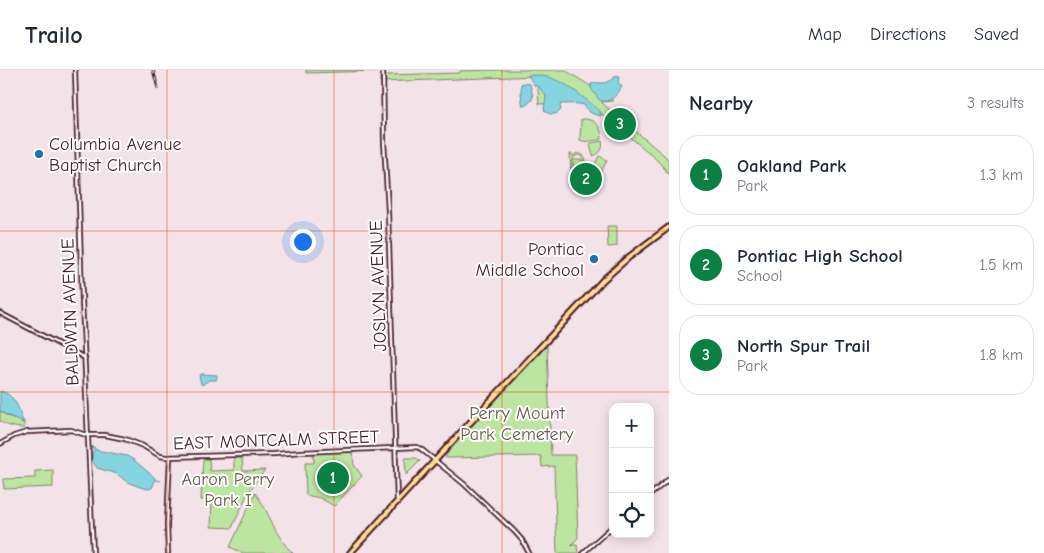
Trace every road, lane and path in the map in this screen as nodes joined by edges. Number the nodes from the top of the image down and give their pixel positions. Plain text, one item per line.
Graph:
1 (75, 70) edge
2 (383, 70) edge
3 (669, 227) edge
4 (0, 313) edge
5 (85, 358) junction
6 (89, 435) junction
7 (0, 444) edge
8 (395, 448) junction
9 (170, 457) junction
10 (434, 461) junction
11 (669, 479) edge
12 (652, 493) edge
13 (397, 502) junction
14 (609, 530) edge
15 (94, 553) edge
16 (168, 553) edge
17 (350, 553) edge
18 (529, 553) edge
19 (583, 553) edge

1 - 5 main road, BALDWIN AVENUE
2 - 8 main road, JOSLYN AVENUE
3 - 10 main road
4 - 5 main road
5 - 6 main road, BALDWIN AVENUE
6 - 7 main road, EAST MONTCALM STREET
6 - 9 main road, EAST MONTCALM STREET
6 - 15 main road, BALDWIN AVENUE
8 - 9 main road, EAST MONTCALM STREET
8 - 10 main road, EAST MONTCALM STREET
8 - 13 main road, JOSLYN AVENUE
9 - 16 main road
10 - 13 main road
10 - 18 main road, EAST MONTCALM STREET
11 - 12 main road
13 - 17 main road
14 - 19 main road

